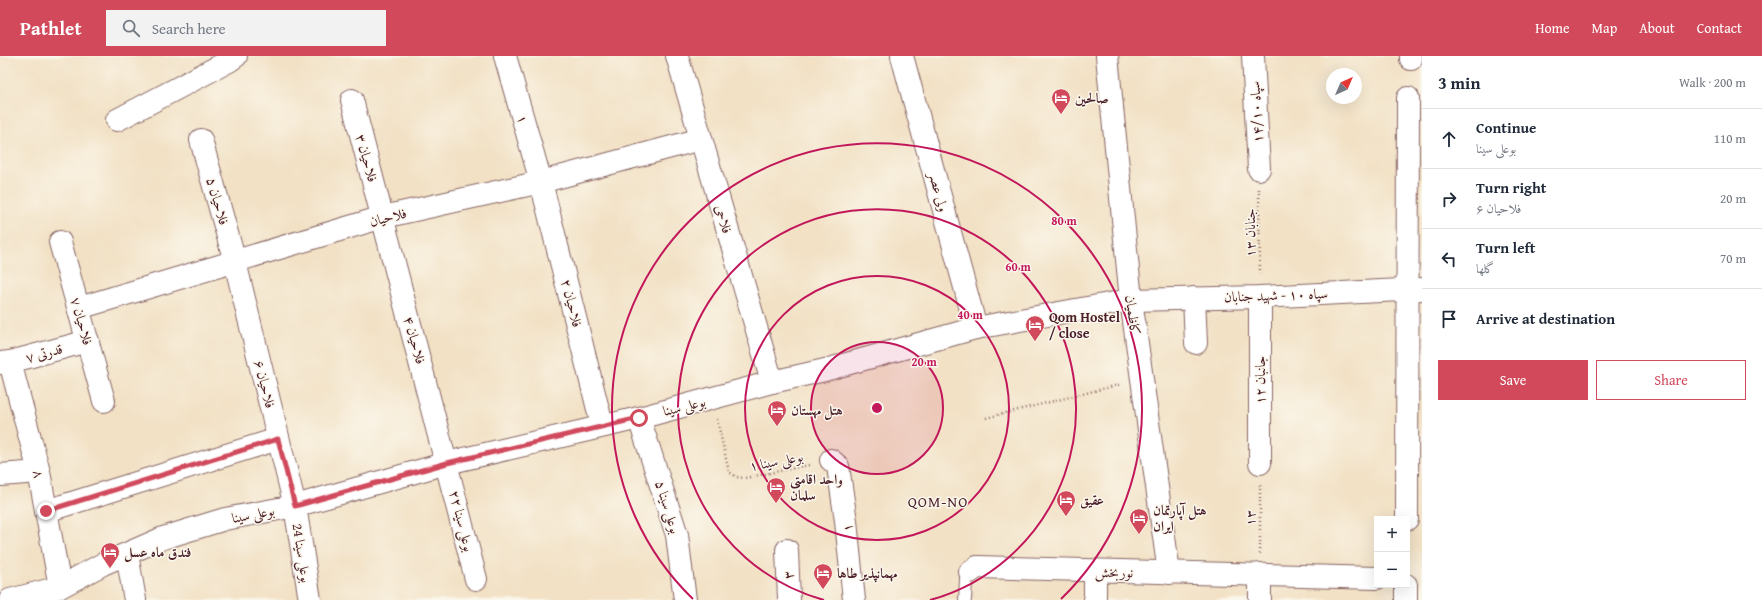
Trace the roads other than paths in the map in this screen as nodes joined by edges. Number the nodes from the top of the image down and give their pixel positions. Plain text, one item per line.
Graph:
1 (236, 56) edge
2 (506, 56) edge
3 (677, 56) edge
4 (902, 56) edge
5 (1107, 56) edge
6 (1253, 56) edge
7 (1408, 98) dead end
8 (352, 100) dead end
9 (117, 120) dead end
10 (701, 139) junction
11 (201, 140) dead end
12 (1259, 169) road end
13 (541, 182) junction
14 (383, 217) junction
15 (60, 242) dead end
16 (235, 262) junction
17 (1414, 289) edge
18 (1194, 298) junction
19 (1260, 298) junction
20 (1131, 300) junction
21 (79, 308) junction
22 (976, 328) junction
23 (88, 341) junction
24 (1196, 343) dead end
25 (5, 363) edge
26 (772, 382) junction
27 (104, 401) dead end
28 (639, 418) junction
29 (602, 425) junction
30 (278, 439) junction
31 (831, 460) road end
32 (447, 463) junction
33 (1260, 463) road end
34 (39, 472) junction
35 (0, 474) edge
36 (295, 506) junction
37 (46, 511) junction
38 (1407, 516) edge
39 (787, 550) dead end
40 (126, 554) junction
41 (1095, 571) junction
42 (970, 572) joint
43 (1169, 573) junction
44 (1260, 574) junction
45 (1374, 578) edge
46 (476, 579) dead end
47 (1410, 579) edge
48 (1422, 579) edge
49 (60, 587) junction
50 (1406, 588) edge
51 (10, 600) edge
52 (135, 600) edge
53 (310, 600) edge
54 (685, 600) edge
55 (789, 600) edge
56 (854, 600) edge
57 (965, 600) edge
58 (1095, 600) edge
59 (1260, 600) edge
60 (1406, 600) edge

1 - 9 street
2 - 13 street, ۱
3 - 10 street, فلاحی
4 - 22 street, ولی عصر
5 - 20 street, کاظمیان
6 - 12 street, سپاه ۱۴/۱۰
7 - 17 street
8 - 14 street, فلاحیان ۳
10 - 13 street, فلاحیان
10 - 26 street, فلاحی
11 - 16 street, فلاحیان ۵
13 - 14 street, فلاحیان
13 - 29 street, فلاحیان ۲
14 - 16 street, فلاحیان
14 - 32 street, فلاحیان ۴
15 - 21 street, فلاحیان ۷
16 - 21 street, فلاحیان
16 - 30 street, فلاحیان ۶
17 - 19 street, سپاه ۱۰ - شهید جنابان
17 - 38 street
18 - 19 street, سپاه ۱۰ - شهید جنابان
18 - 20 street, سپاه ۱۰ - شهید جنابان
18 - 24 street
19 - 33 street, جانبان ۱۲
20 - 22 street, بوعلی سینا
20 - 43 street, کاظمیان
21 - 23 street, فلاحیان ۷
22 - 26 street, بوعلی سینا
23 - 25 street, قدرتی ۷
23 - 27 street, فلاحیان ۷
25 - 34 street, ۸
26 - 28 street, بوعلی سینا
28 - 29 street, بوعلی سینا
28 - 54 street, بوعلی سینا ۵
29 - 32 street, بوعلی سینا
30 - 36 street, فلاحیان ۶
30 - 37 street
31 - 56 street, ۱
32 - 36 street, بوعلی سینا
32 - 46 street, بوعلی سینا ۲۲
34 - 35 street
34 - 37 street, ۸
36 - 40 street, بوعلی سینا
36 - 53 street, بوعلی سینا 24
37 - 49 street, ۸
39 - 55 street, ۳
40 - 49 street, بوعلی سینا
40 - 52 street
41 - 42 street, نوربخش
41 - 43 street, نوربخش
41 - 58 street
42 - 57 lane
43 - 44 street, نوربخش
44 - 45 street, نوربخش
44 - 59 street
47 - 48 street
49 - 51 street, بوعلی سینا
50 - 60 street

